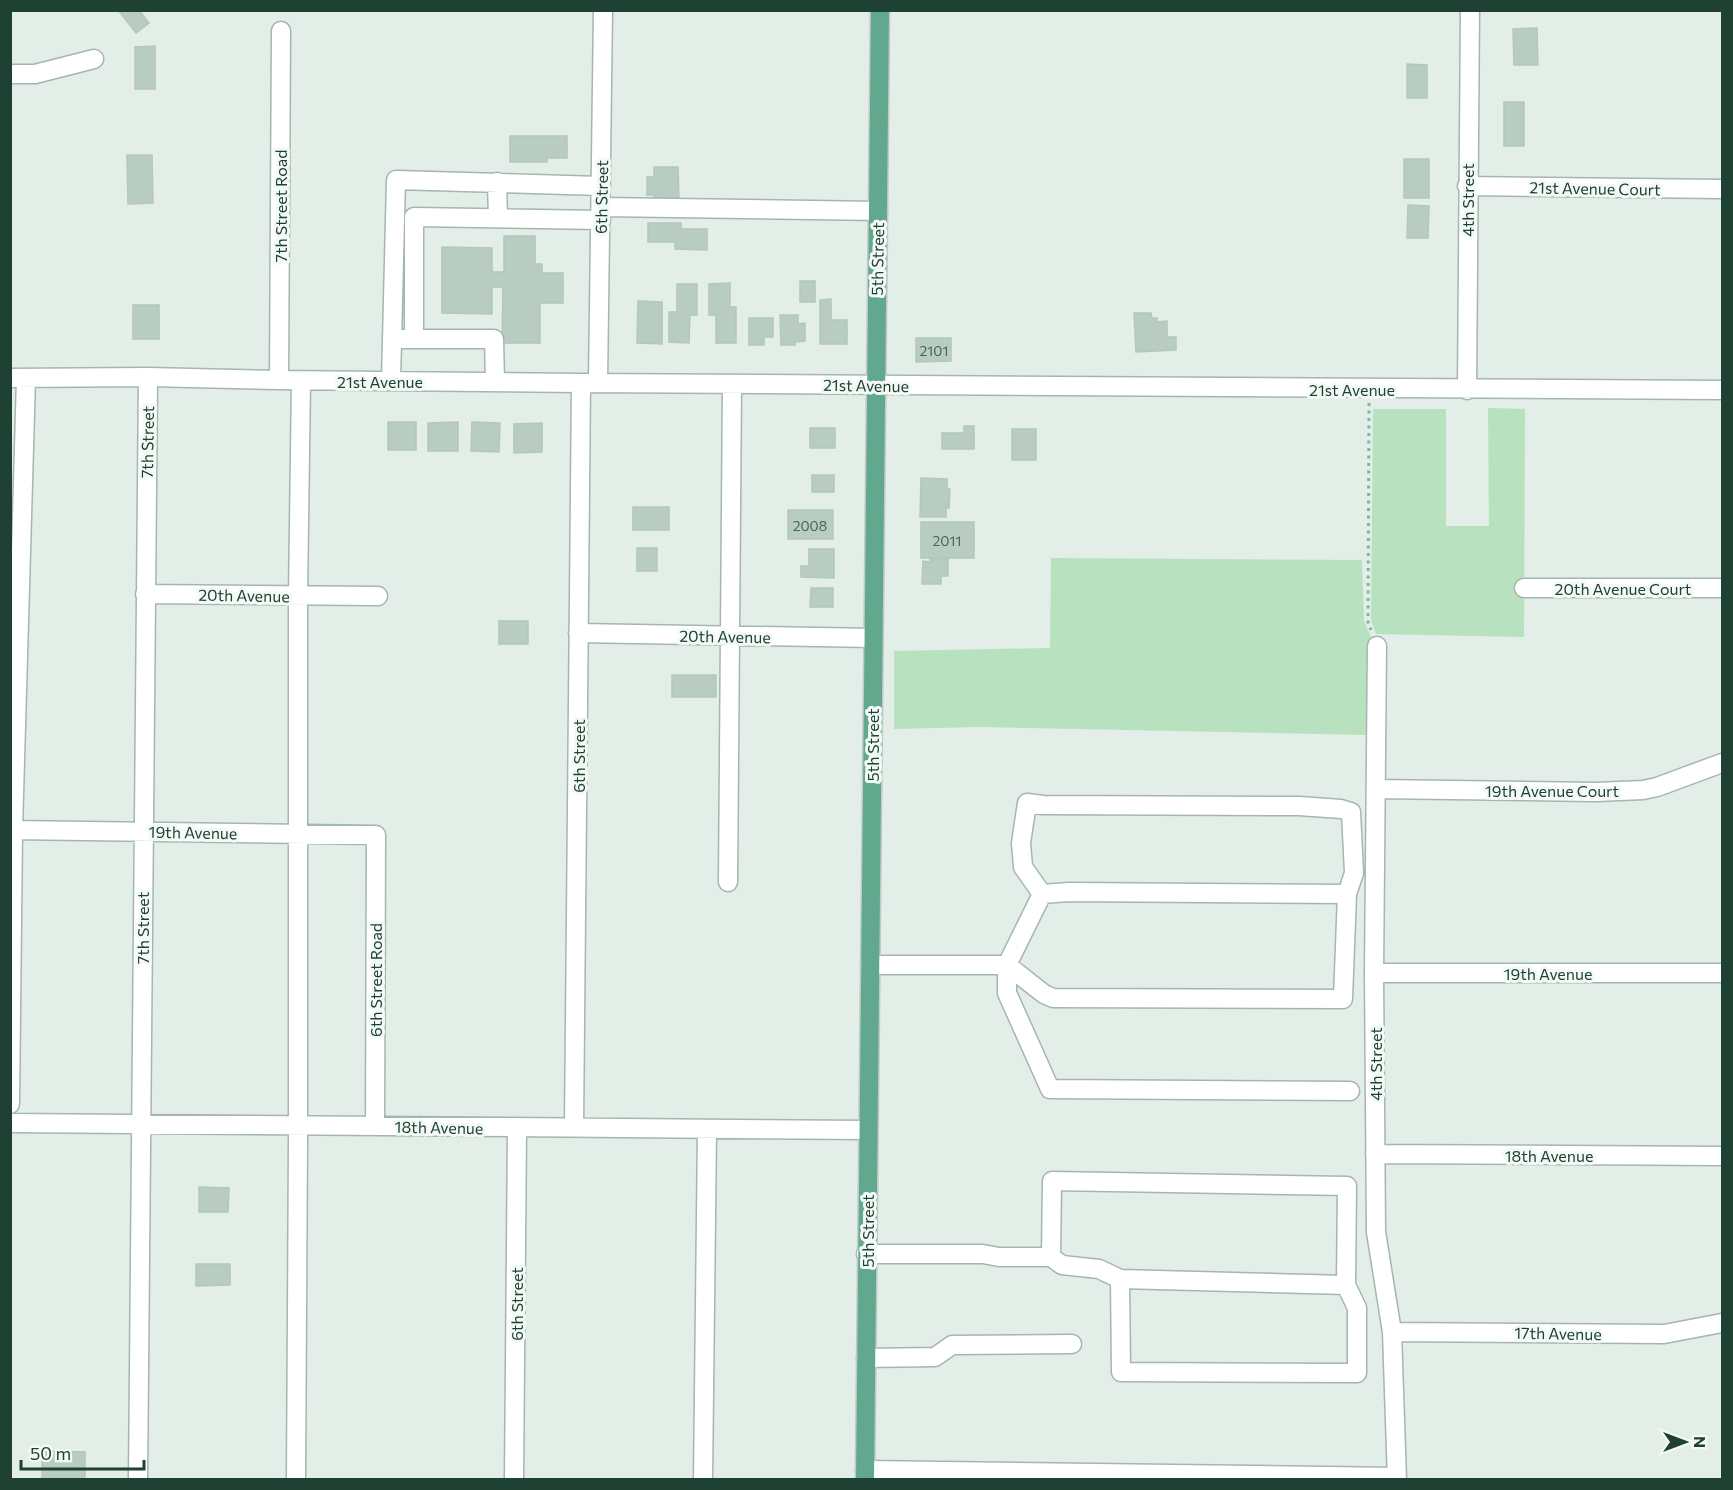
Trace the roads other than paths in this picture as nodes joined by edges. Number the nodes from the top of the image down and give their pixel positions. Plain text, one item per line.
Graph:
1 (603, 10) edge
2 (880, 10) edge
3 (1470, 10) edge
4 (281, 31) dead end
5 (94, 59) dead end
6 (10, 74) edge
7 (396, 180) junction
8 (497, 182) junction
9 (601, 186) junction
10 (1467, 186) junction
11 (1722, 189) edge
12 (878, 211) junction
13 (601, 213) junction
14 (414, 217) junction
15 (498, 218) junction
16 (392, 339) junction
17 (414, 339) junction
18 (148, 377) junction
19 (18, 378) edge
20 (279, 381) junction
21 (301, 381) junction
22 (391, 381) junction
23 (495, 382) junction
24 (590, 383) junction
25 (732, 384) junction
26 (876, 385) junction
27 (1467, 390) junction
28 (1722, 390) edge
29 (1524, 588) dead end
30 (1722, 588) edge
31 (146, 594) junction
32 (297, 595) junction
33 (378, 596) dead end
34 (578, 633) junction
35 (730, 637) junction
36 (873, 638) junction
37 (1377, 646) road end
38 (1722, 762) edge
39 (1376, 789) junction
40 (12, 830) edge
41 (142, 831) junction
42 (297, 834) junction
43 (376, 835) joint
44 (728, 882) dead end
45 (1042, 894) junction
46 (1347, 894) junction
47 (870, 965) junction
48 (1007, 965) junction
49 (1374, 973) junction
50 (1722, 973) edge
51 (1350, 1092) dead end
52 (10, 1104) edge
53 (10, 1123) edge
54 (141, 1124) junction
55 (298, 1125) junction
56 (375, 1126) junction
57 (517, 1128) junction
58 (574, 1128) junction
59 (707, 1129) junction
60 (868, 1130) junction
61 (1375, 1154) junction
62 (1722, 1156) edge
63 (866, 1254) junction
64 (1051, 1257) junction
65 (1120, 1279) junction
66 (1346, 1285) junction
67 (1722, 1323) edge
68 (1392, 1332) junction
69 (1072, 1344) dead end
70 (866, 1358) junction
71 (865, 1475) edge
72 (1397, 1478) edge
73 (138, 1479) edge
74 (296, 1479) edge
75 (514, 1479) edge
76 (703, 1479) edge

1 - 9 street, 6th Street
2 - 12 main road, 5th Street
3 - 10 street, 4th Street
4 - 20 street, 7th Street Road
5 - 6 street
7 - 8 street
7 - 14 street
7 - 16 street
8 - 9 street
8 - 15 street
9 - 13 street, 6th Street
10 - 11 street, 21st Avenue Court
10 - 27 street, 4th Street
12 - 13 street
12 - 26 main road, 5th Street
13 - 15 street
13 - 24 street, 6th Street
14 - 15 street
14 - 17 street
16 - 17 street
16 - 22 street
17 - 23 street
18 - 19 street, 21st Avenue
18 - 20 street, 21st Avenue
18 - 31 street, 7th Street
19 - 40 street
20 - 21 street, 21st Avenue
21 - 22 street, 21st Avenue
21 - 32 street
22 - 23 street, 21st Avenue
23 - 24 street, 21st Avenue
24 - 25 street, 21st Avenue
24 - 34 street, 6th Street
25 - 26 street, 21st Avenue
25 - 35 street
26 - 27 street, 21st Avenue
26 - 36 main road, 5th Street
27 - 28 street, 21st Avenue
29 - 30 street, 20th Avenue Court
31 - 32 street, 20th Avenue
31 - 41 street, 7th Street
32 - 33 street, 20th Avenue
32 - 42 street
34 - 35 street, 20th Avenue
34 - 58 street, 6th Street
35 - 36 street, 20th Avenue
35 - 44 street
36 - 47 main road, 5th Street
37 - 39 street, 4th Street
38 - 39 street, 19th Avenue Court
39 - 49 street, 4th Street
40 - 41 street, 19th Avenue
40 - 52 street
41 - 42 street, 19th Avenue
41 - 54 street, 7th Street
42 - 43 street, 19th Avenue
42 - 55 street
43 - 56 street, 6th Street Road
45 - 46 street
45 - 46 street
45 - 48 street
46 - 48 street
47 - 48 street
47 - 60 main road, 5th Street
48 - 51 street
49 - 50 street, 19th Avenue
49 - 61 street, 4th Street
53 - 54 street, 18th Avenue
54 - 55 street, 18th Avenue
54 - 73 street, 7th Street
55 - 56 street, 18th Avenue
55 - 74 street
56 - 57 street, 18th Avenue
57 - 58 street, 18th Avenue
57 - 75 street, 6th Street
58 - 59 street, 18th Avenue
59 - 60 street, 18th Avenue
59 - 76 street
60 - 63 main road, 5th Street
61 - 62 street, 18th Avenue
61 - 68 street, 4th Street
63 - 64 street
63 - 70 main road, 5th Street
64 - 65 street
64 - 66 street
65 - 66 street
65 - 66 street
67 - 68 street, 17th Avenue
68 - 72 street, 4th Street
69 - 70 street
70 - 71 main road, 5th Street
71 - 72 street

